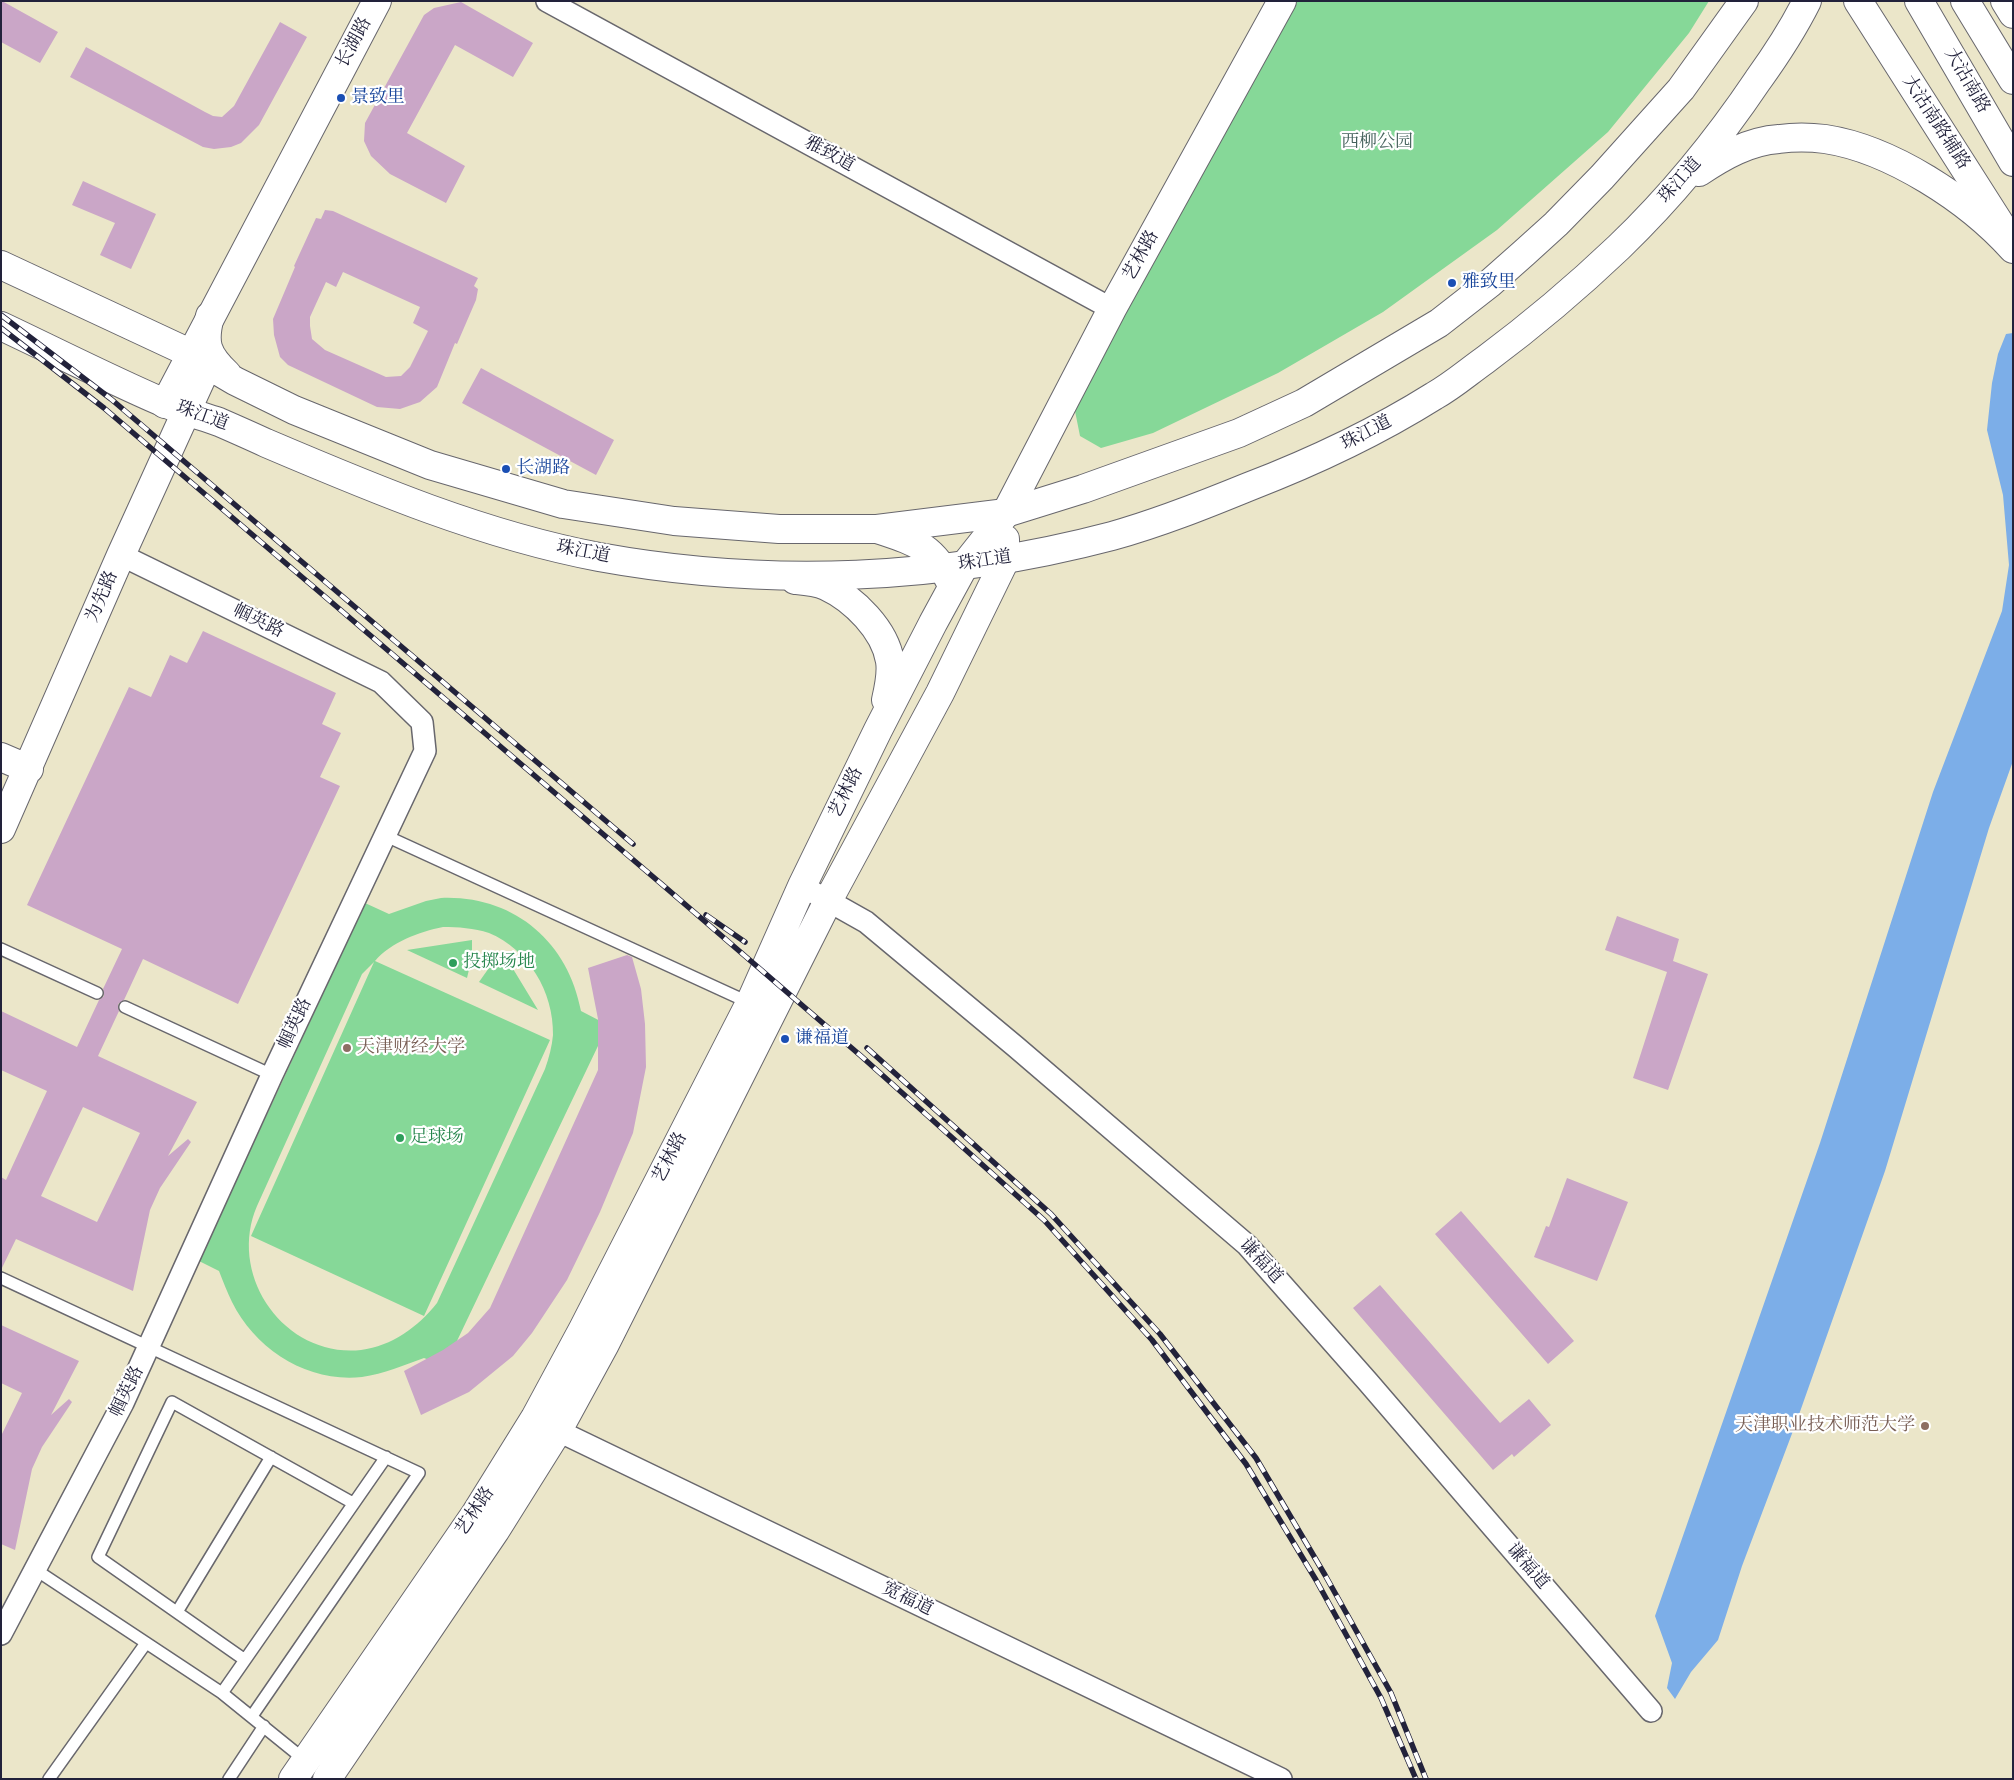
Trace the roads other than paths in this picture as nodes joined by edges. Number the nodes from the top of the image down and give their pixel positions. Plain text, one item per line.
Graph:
1 (366, 1) edge
2 (378, 1) edge
3 (546, 1) edge
4 (1282, 1) edge
5 (1744, 1) edge
6 (1807, 1) edge
7 (1858, 1) edge
8 (1919, 1) edge
9 (1965, 1) edge
10 (2005, 1) edge
11 (2013, 14) edge
12 (2013, 80) edge
13 (2013, 162) edge
14 (1677, 187) junction
15 (2013, 244) edge
16 (2013, 249) edge
17 (1, 265) edge
18 (1112, 309) junction
19 (205, 314) junction
20 (1, 326) edge
21 (192, 356) junction
22 (235, 382) junction
23 (175, 402) junction
24 (1006, 513) junction
25 (877, 529) junction
26 (121, 555) junction
27 (1005, 560) junction
28 (954, 573) junction
29 (777, 576) junction
30 (940, 693) junction
31 (878, 730) junction
32 (1, 756) edge
33 (29, 769) junction
34 (1, 829) edge
35 (386, 836) junction
36 (802, 886) junction
37 (829, 899) junction
38 (1, 949) edge
39 (97, 993) dead end
40 (750, 1003) junction
41 (125, 1007) dead end
42 (272, 1075) junction
43 (1, 1278) edge
44 (150, 1347) junction
45 (546, 1425) junction
46 (271, 1457) junction
47 (386, 1457) junction
48 (353, 1503) junction
49 (36, 1570) junction
50 (177, 1612) junction
51 (1, 1634) edge
52 (146, 1643) junction
53 (244, 1660) junction
54 (222, 1693) junction
55 (1651, 1711) dead end
56 (252, 1716) junction
57 (264, 1726) junction
58 (315, 1771) edge
59 (49, 1779) edge
60 (229, 1779) edge
61 (1281, 1779) edge

1 - 19 main road, 长湖路
2 - 19 main road, 长湖路
3 - 18 street, 雅致道
4 - 18 main road, 艺林路
5 - 24 main road
6 - 14 main road, 珠江道
7 - 15 main road, 大沽南路辅路
8 - 13 main road, 大沽南路
9 - 12 main road
10 - 11 main road
14 - 16 main road
14 - 27 main road, 珠江道
17 - 21 main road
18 - 24 main road, 艺林路
19 - 21 main road, 长湖路
19 - 22 main road
20 - 23 main road, 珠江道
21 - 22 main road
21 - 23 main road, 长湖路
21 - 23 main road, 为先路
22 - 25 main road
23 - 26 main road, 为先路
23 - 29 main road, 珠江道
24 - 25 main road
24 - 27 main road, 艺林路
24 - 28 main road, 艺林路
25 - 28 main road
26 - 33 main road, 为先路
26 - 35 street, 帼英路
27 - 28 main road, 珠江道
27 - 30 main road, 艺林路
28 - 29 main road, 珠江道
28 - 30 main road
28 - 31 main road, 艺林路
29 - 31 main road
30 - 37 main road, 艺林路
31 - 36 main road, 艺林路
32 - 33 main road
33 - 34 main road, 为先路
35 - 40 lane
35 - 42 street, 帼英路
36 - 37 street, 谦福道
36 - 40 main road, 艺林路
37 - 45 main road, 艺林路
37 - 55 street, 谦福道
38 - 39 lane
40 - 45 main road, 艺林路
41 - 42 lane
42 - 44 street, 帼英路
43 - 44 lane
44 - 47 lane
44 - 49 street, 帼英路
45 - 58 main road, 艺林路
45 - 61 street, 宽福道
46 - 48 lane
46 - 50 lane
46 - 50 lane
47 - 48 lane
47 - 56 lane
48 - 53 lane
49 - 51 street, 帼英路
49 - 52 lane
50 - 53 lane
52 - 54 lane
52 - 59 lane
53 - 54 lane
54 - 56 lane
56 - 57 lane
57 - 58 lane
57 - 60 lane

